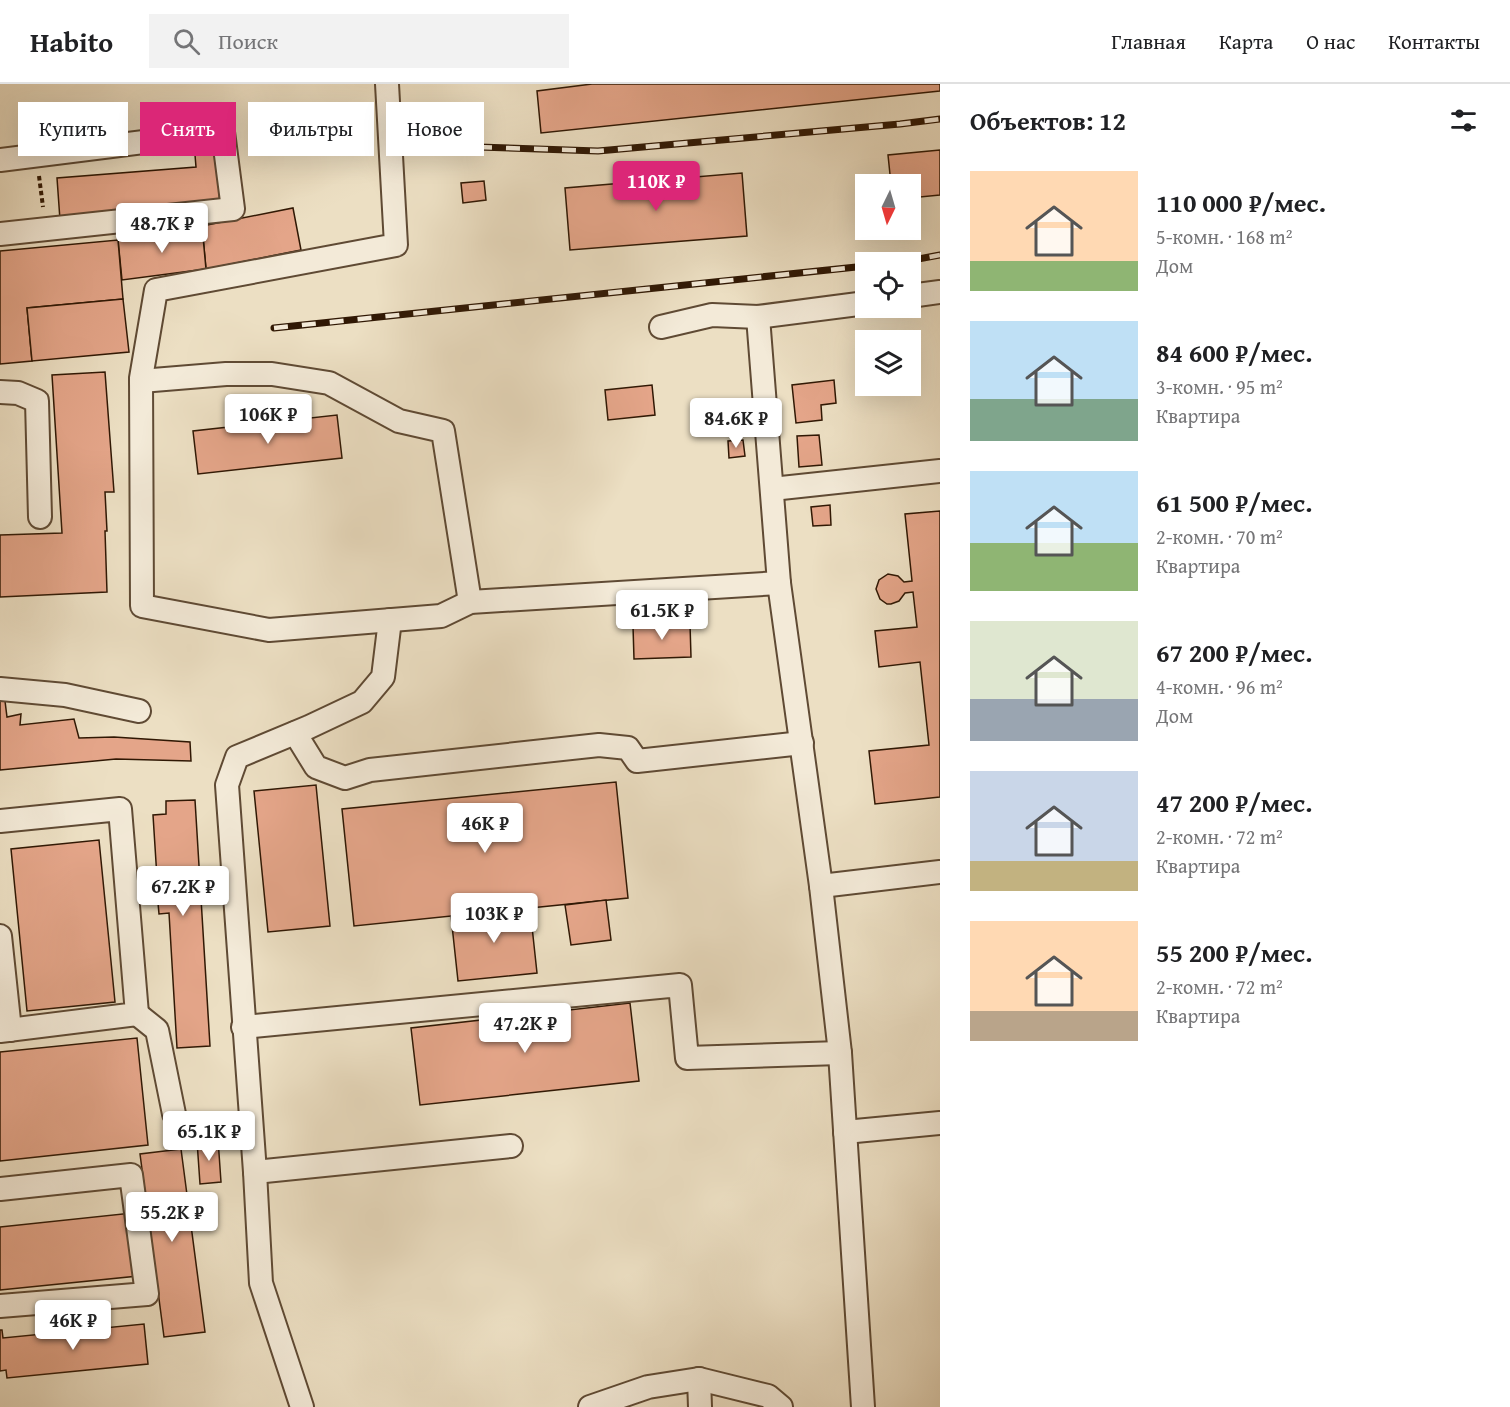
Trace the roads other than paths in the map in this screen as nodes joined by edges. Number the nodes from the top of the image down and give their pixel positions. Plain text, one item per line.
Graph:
1 (387, 84) edge
2 (0, 160) edge
3 (0, 234) edge
4 (940, 292) edge
5 (921, 295) edge
6 (855, 304) edge
7 (758, 317) junction
8 (661, 327) dead end
9 (141, 381) junction
10 (0, 392) edge
11 (940, 471) edge
12 (772, 489) junction
13 (40, 517) dead end
14 (779, 583) junction
15 (470, 602) junction
16 (390, 620) junction
17 (0, 689) edge
18 (139, 711) dead end
19 (295, 733) junction
20 (802, 743) junction
21 (0, 821) edge
22 (940, 872) edge
23 (821, 886) junction
24 (0, 936) edge
25 (136, 1014) junction
26 (243, 1027) junction
27 (5, 1031) edge
28 (840, 1053) junction
29 (174, 1114) dead end
30 (940, 1123) edge
31 (845, 1132) junction
32 (511, 1146) dead end
33 (255, 1172) junction
34 (0, 1189) edge
35 (0, 1306) edge
36 (699, 1378) junction
37 (302, 1407) edge
38 (590, 1407) edge
39 (700, 1407) edge
40 (781, 1407) edge
41 (862, 1407) edge

1 - 9 lane
2 - 3 lane
4 - 5 lane
6 - 7 lane
7 - 8 lane
7 - 12 lane
9 - 15 lane
9 - 16 lane
10 - 13 lane
11 - 12 lane
12 - 14 lane
14 - 15 lane
14 - 20 lane
15 - 16 lane
16 - 19 lane
17 - 18 lane
19 - 20 lane
19 - 26 lane
20 - 23 lane
21 - 25 lane
22 - 23 lane
23 - 28 lane
24 - 27 lane
25 - 27 lane
25 - 29 lane
26 - 28 lane
26 - 33 lane
28 - 31 lane
30 - 31 lane
31 - 41 lane
32 - 33 lane
33 - 37 lane
34 - 35 lane
36 - 38 lane
36 - 39 lane
36 - 40 lane

